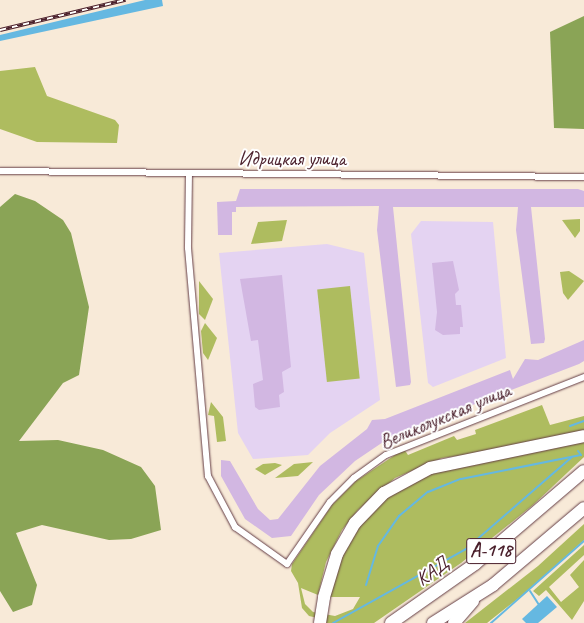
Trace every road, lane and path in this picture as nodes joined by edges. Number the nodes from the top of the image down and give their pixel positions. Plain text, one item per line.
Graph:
1 (0, 171) edge
2 (188, 173) junction
3 (584, 176) edge
4 (584, 377) edge
5 (584, 436) edge
6 (584, 471) edge
7 (584, 508) edge
8 (477, 595) junction
9 (320, 623) edge
10 (391, 623) edge
11 (433, 623) edge
12 (454, 623) edge

1 - 2 street, Идрицкая улица
2 - 3 street, Идрицкая улица
2 - 4 street, Великолукская улица
5 - 9 highway
6 - 10 highway, КАД / А-118
7 - 8 highway, А-118
8 - 11 highway, А-118
8 - 12 highway

